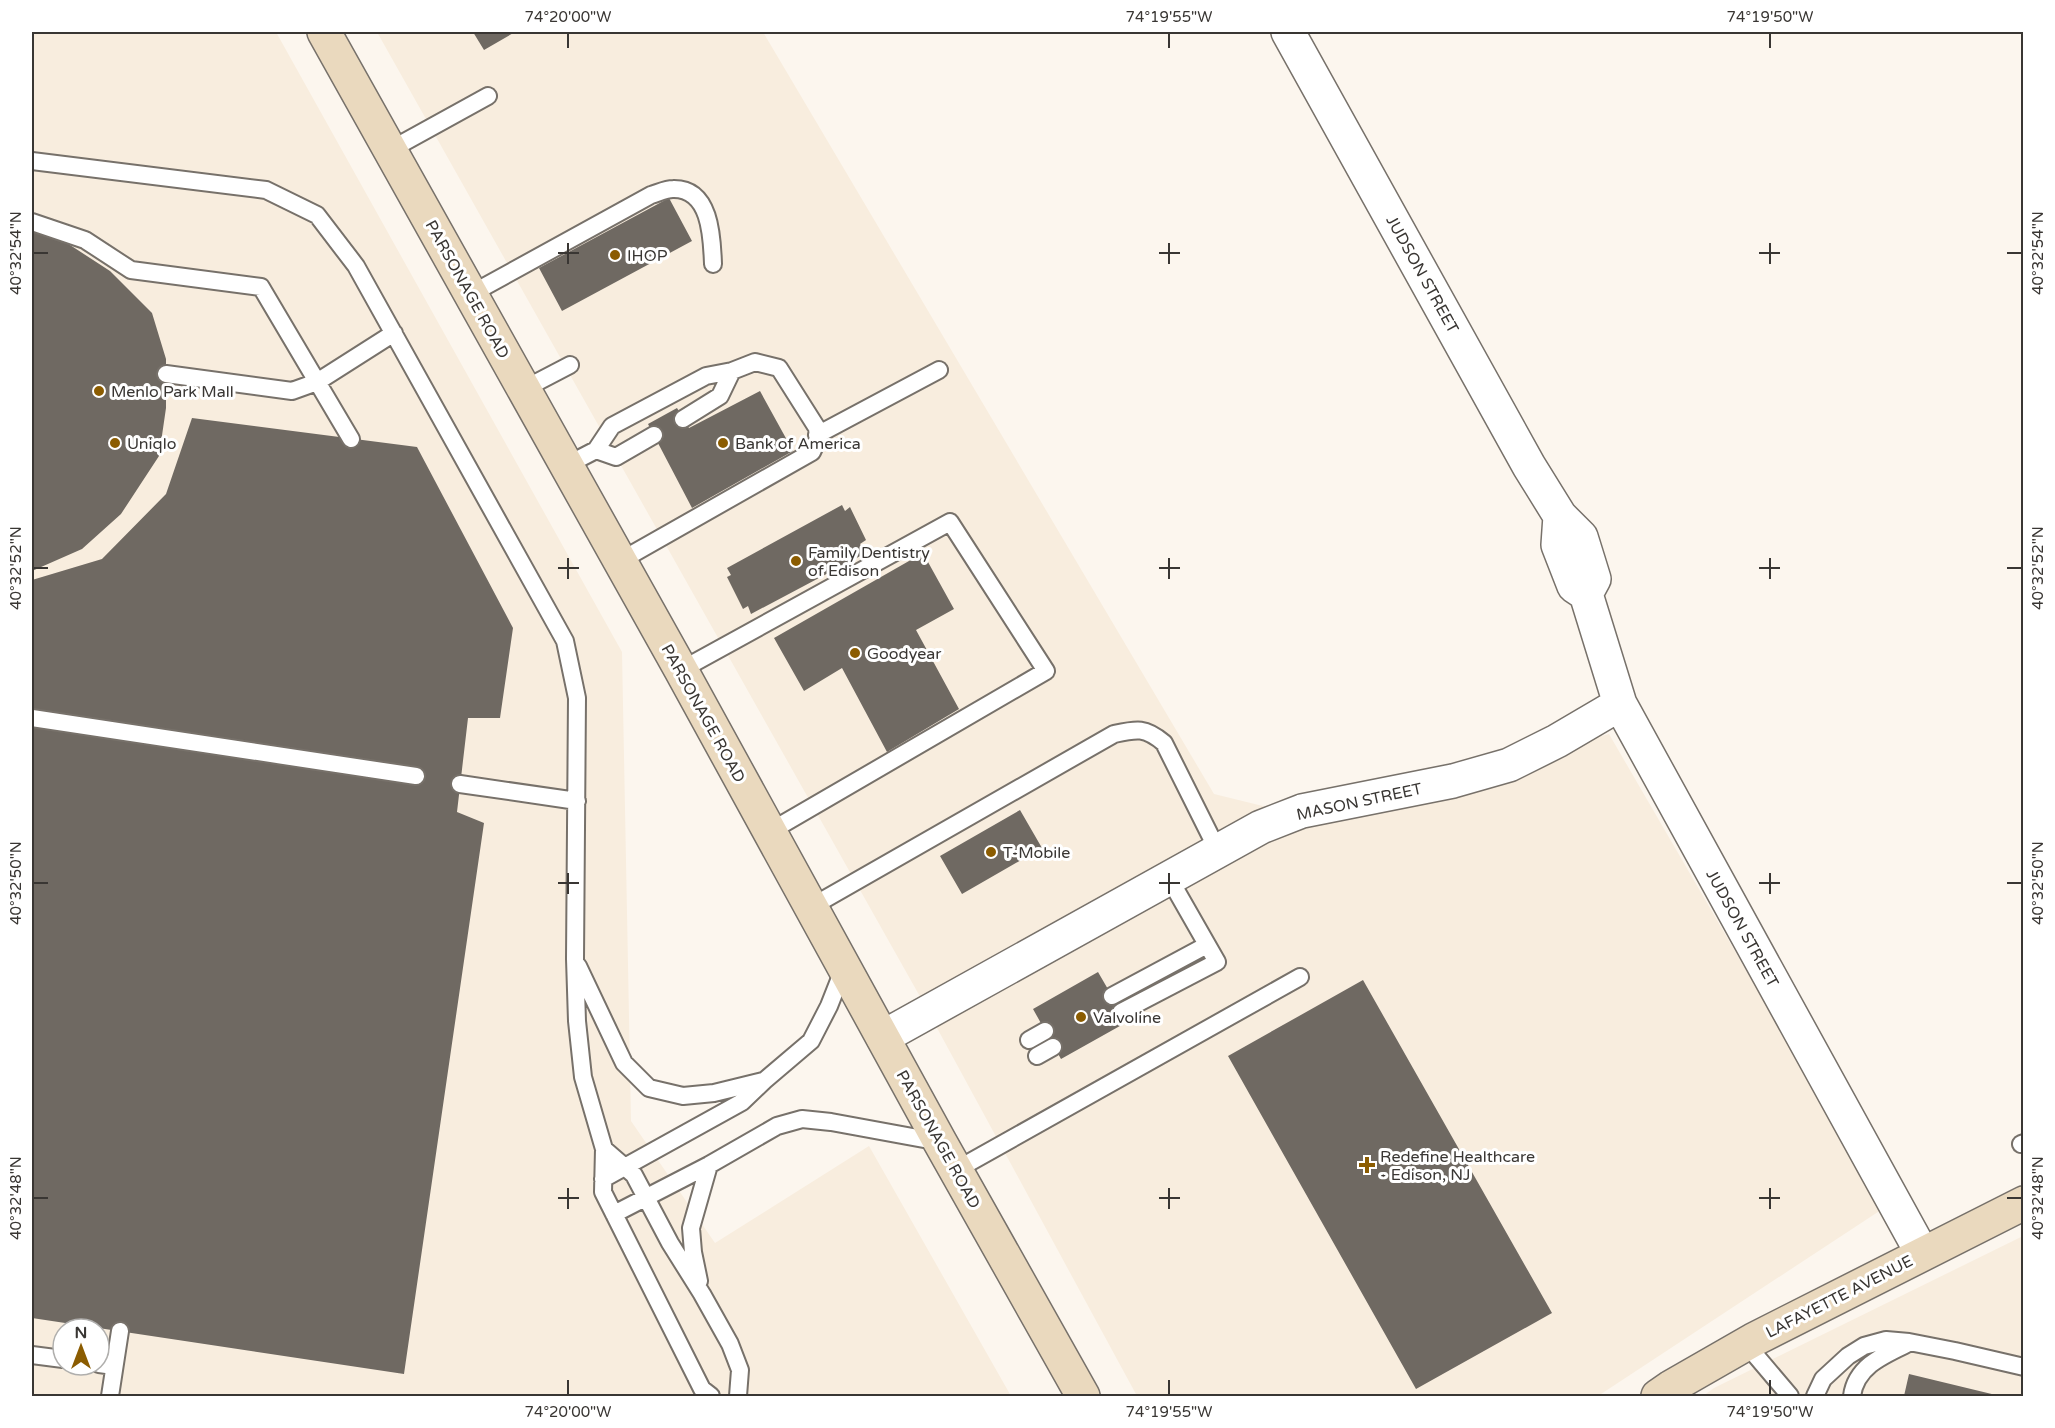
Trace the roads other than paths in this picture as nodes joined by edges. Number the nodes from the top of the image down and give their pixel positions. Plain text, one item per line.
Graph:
1 (324, 32) edge
2 (1288, 32) edge
3 (488, 96) dead end
4 (390, 150) junction
5 (32, 161) edge
6 (32, 222) edge
7 (713, 264) dead end
8 (471, 294) junction
9 (394, 333) junction
10 (570, 365) dead end
11 (939, 370) dead end
12 (732, 371) junction
13 (166, 374) dead end
14 (317, 382) junction
15 (524, 389) junction
16 (683, 420) dead end
17 (654, 435) dead end
18 (817, 435) junction
19 (351, 439) dead end
20 (596, 450) junction
21 (567, 465) junction
22 (620, 561) junction
23 (681, 670) junction
24 (1620, 704) junction
25 (32, 718) edge
26 (416, 776) dead end
27 (460, 784) dead end
28 (577, 801) junction
29 (769, 832) junction
30 (1218, 851) junction
31 (1169, 878) junction
32 (811, 907) junction
33 (1207, 945) junction
34 (575, 959) junction
35 (844, 967) junction
36 (1300, 977) dead end
37 (1112, 996) dead end
38 (1121, 1012) dead end
39 (1045, 1031) dead end
40 (883, 1037) junction
41 (1029, 1040) dead end
42 (1053, 1047) dead end
43 (1037, 1056) dead end
44 (764, 1081) junction
45 (604, 1149) junction
46 (948, 1156) junction
47 (708, 1165) junction
48 (625, 1167) junction
49 (603, 1179) junction
50 (646, 1198) junction
51 (2024, 1203) edge
52 (614, 1214) junction
53 (1922, 1253) junction
54 (702, 1294) junction
55 (120, 1331) dead end
56 (1909, 1342) junction
57 (1746, 1344) junction
58 (32, 1354) edge
59 (111, 1355) edge
60 (51, 1357) edge
61 (2024, 1367) edge
62 (108, 1377) edge
63 (110, 1396) edge
64 (711, 1396) edge
65 (738, 1396) edge
66 (1083, 1396) edge
67 (1658, 1396) edge
68 (1790, 1396) edge
69 (1815, 1396) edge
70 (1852, 1396) edge

1 - 4 street, PARSONAGE ROAD
2 - 24 street, JUDSON STREET
3 - 4 lane
4 - 8 street, PARSONAGE ROAD
5 - 9 lane
6 - 14 lane
7 - 8 lane
8 - 15 street, PARSONAGE ROAD
9 - 14 lane
9 - 28 lane
10 - 15 lane
11 - 18 lane
12 - 16 lane
12 - 18 lane
12 - 20 lane
13 - 14 lane
14 - 19 lane
15 - 21 street, PARSONAGE ROAD
17 - 20 lane
18 - 22 lane
20 - 21 lane
21 - 22 street, PARSONAGE ROAD
22 - 23 street, PARSONAGE ROAD
23 - 29 street, PARSONAGE ROAD
23 - 29 lane
24 - 30 street, MASON STREET
24 - 53 street, JUDSON STREET
25 - 26 lane
27 - 28 lane
28 - 34 lane
29 - 32 street, PARSONAGE ROAD
30 - 31 street, MASON STREET
30 - 32 lane
31 - 33 lane
31 - 40 street, MASON STREET
32 - 35 street, PARSONAGE ROAD
33 - 37 lane
33 - 38 lane
34 - 44 lane
34 - 45 lane
35 - 40 street, PARSONAGE ROAD
35 - 44 lane
36 - 46 lane
39 - 41 lane
40 - 46 street, PARSONAGE ROAD
42 - 43 lane
44 - 48 lane
45 - 48 lane
45 - 49 lane
46 - 47 lane
46 - 66 street, PARSONAGE ROAD
47 - 50 lane
47 - 54 lane
48 - 49 lane
48 - 50 lane
49 - 52 lane
50 - 52 lane
50 - 54 lane
51 - 53 street, LAFAYETTE AVENUE
52 - 64 lane
53 - 57 street, LAFAYETTE AVENUE
54 - 65 lane
55 - 59 lane
56 - 61 lane
56 - 69 lane
56 - 70 lane
57 - 67 street, LAFAYETTE AVENUE
57 - 68 lane
58 - 60 lane
62 - 63 lane

